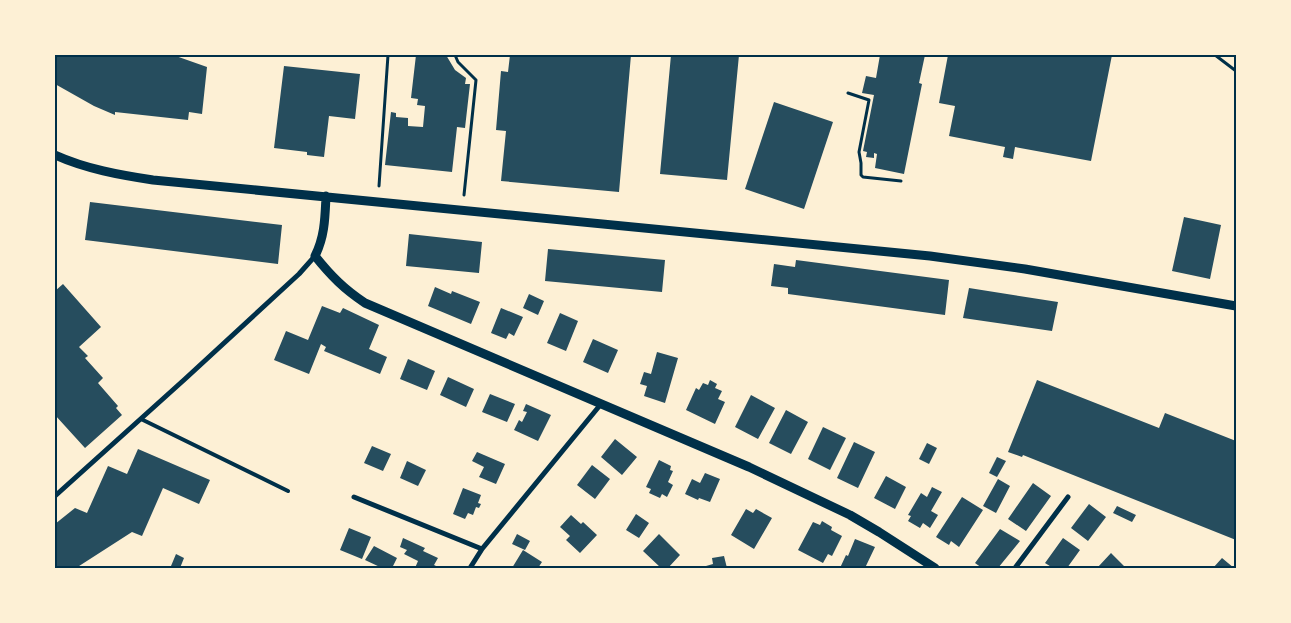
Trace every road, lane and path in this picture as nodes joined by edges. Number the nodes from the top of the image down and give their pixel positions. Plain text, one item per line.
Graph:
1 (388, 55) edge
2 (455, 55) edge
3 (1215, 55) edge
4 (1236, 71) edge
5 (848, 93) dead end
6 (55, 155) edge
7 (901, 181) dead end
8 (379, 186) dead end
9 (464, 195) dead end
10 (326, 196) junction
11 (315, 256) junction
12 (1236, 306) edge
13 (601, 404) junction
14 (142, 419) junction
15 (288, 491) dead end
16 (55, 496) edge
17 (354, 497) dead end
18 (1068, 497) dead end
19 (482, 549) junction
20 (470, 568) edge
21 (935, 568) edge
22 (1015, 568) edge

1 - 8 path
2 - 9 path
3 - 4 path
5 - 7 path
6 - 10 street
10 - 11 street
10 - 12 street
11 - 13 street
11 - 14 street
13 - 19 street
13 - 21 street
14 - 15 lane
14 - 16 street
17 - 19 street
18 - 22 street
19 - 20 street

